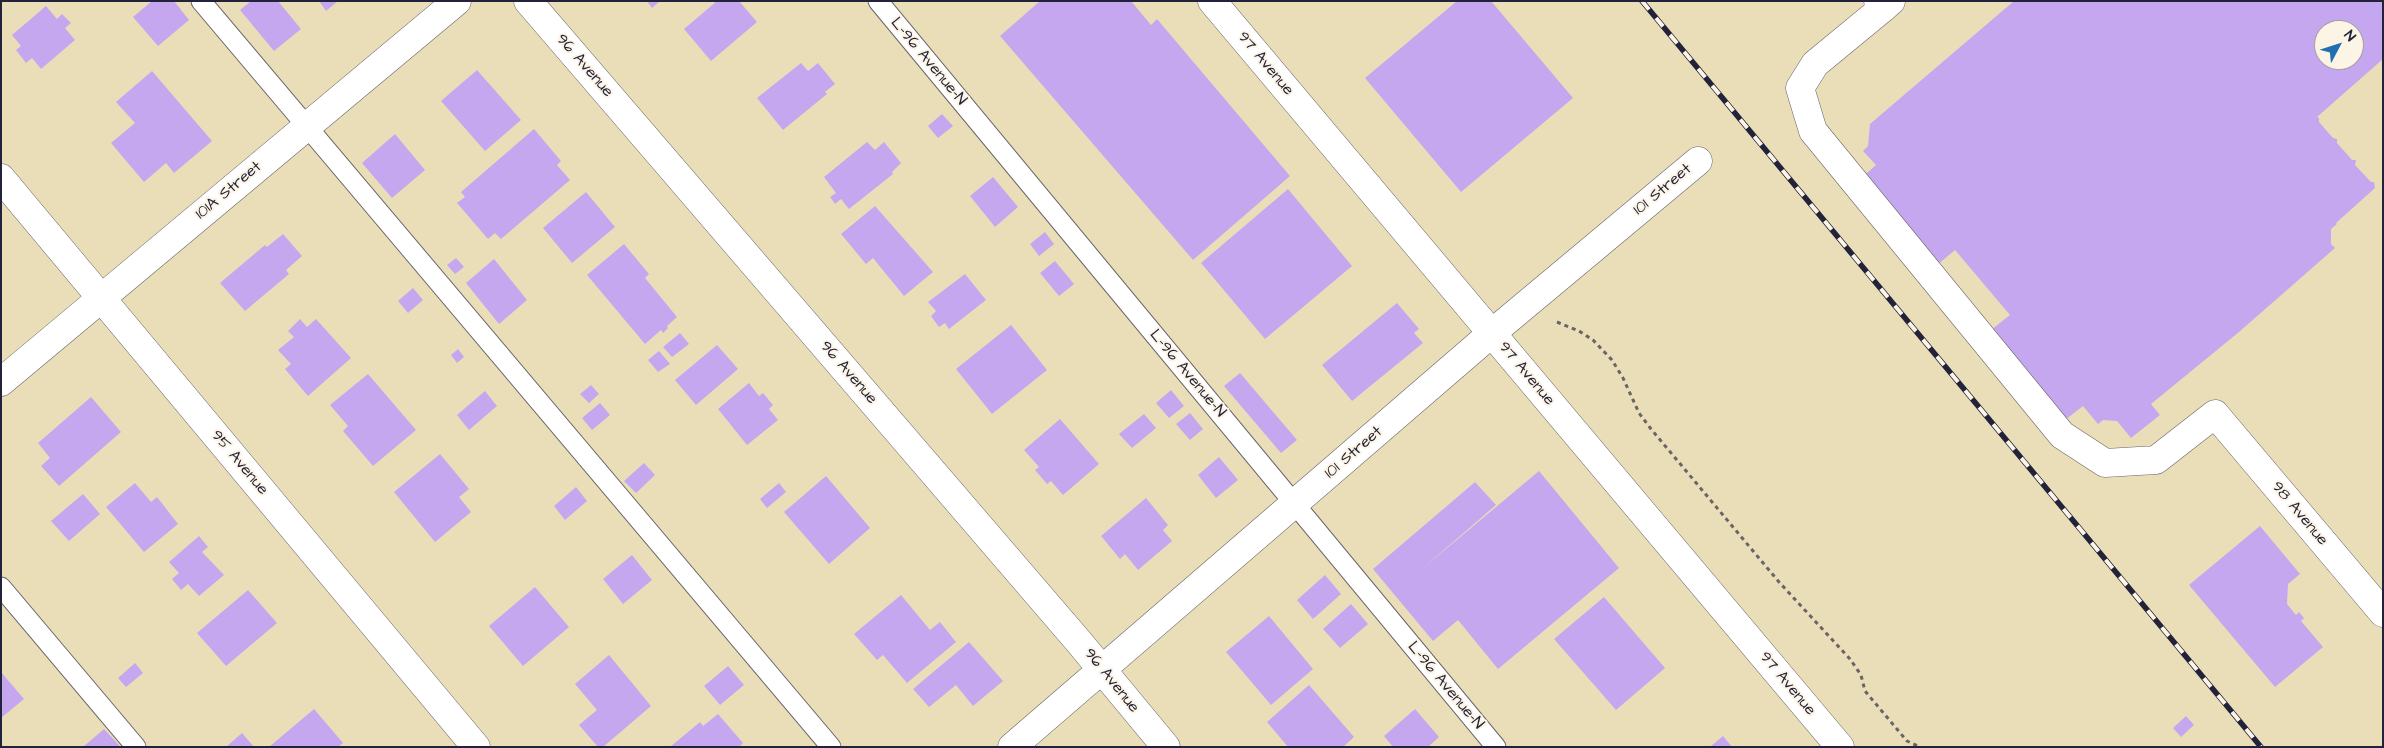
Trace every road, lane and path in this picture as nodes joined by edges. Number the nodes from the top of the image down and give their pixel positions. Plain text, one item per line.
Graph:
1 (201, 1) edge
2 (457, 1) edge
3 (528, 1) edge
4 (878, 1) edge
5 (1212, 1) edge
6 (1884, 3) edge
7 (306, 127) junction
8 (1698, 161) dead end
9 (1, 178) edge
10 (101, 298) junction
11 (1558, 322) dead end
12 (1492, 333) junction
13 (1, 382) edge
14 (1295, 504) junction
15 (1, 587) edge
16 (2383, 613) edge
17 (1102, 670) junction
18 (136, 747) edge
19 (476, 747) edge
20 (831, 747) edge
21 (1012, 747) edge
22 (1166, 747) edge
23 (1496, 747) edge
24 (1840, 747) edge
25 (1920, 747) edge

1 - 7 lane
2 - 7 street, 101A Street
3 - 17 street, 96 Avenue
4 - 14 lane, L-96 Avenue-N
5 - 12 street, 97 Avenue
6 - 16 street, 98 Avenue
7 - 10 street, 101A Street
7 - 20 lane
8 - 12 street, 101 Street
9 - 10 street, 95 Avenue
10 - 13 street, 101A Street
10 - 19 street, 95 Avenue
11 - 25 path
12 - 14 street, 101 Street
12 - 24 street, 97 Avenue
14 - 17 street, 101 Street
14 - 23 lane, L-96 Avenue-N
15 - 18 lane
17 - 21 street, 101 Street
17 - 22 street, 96 Avenue

